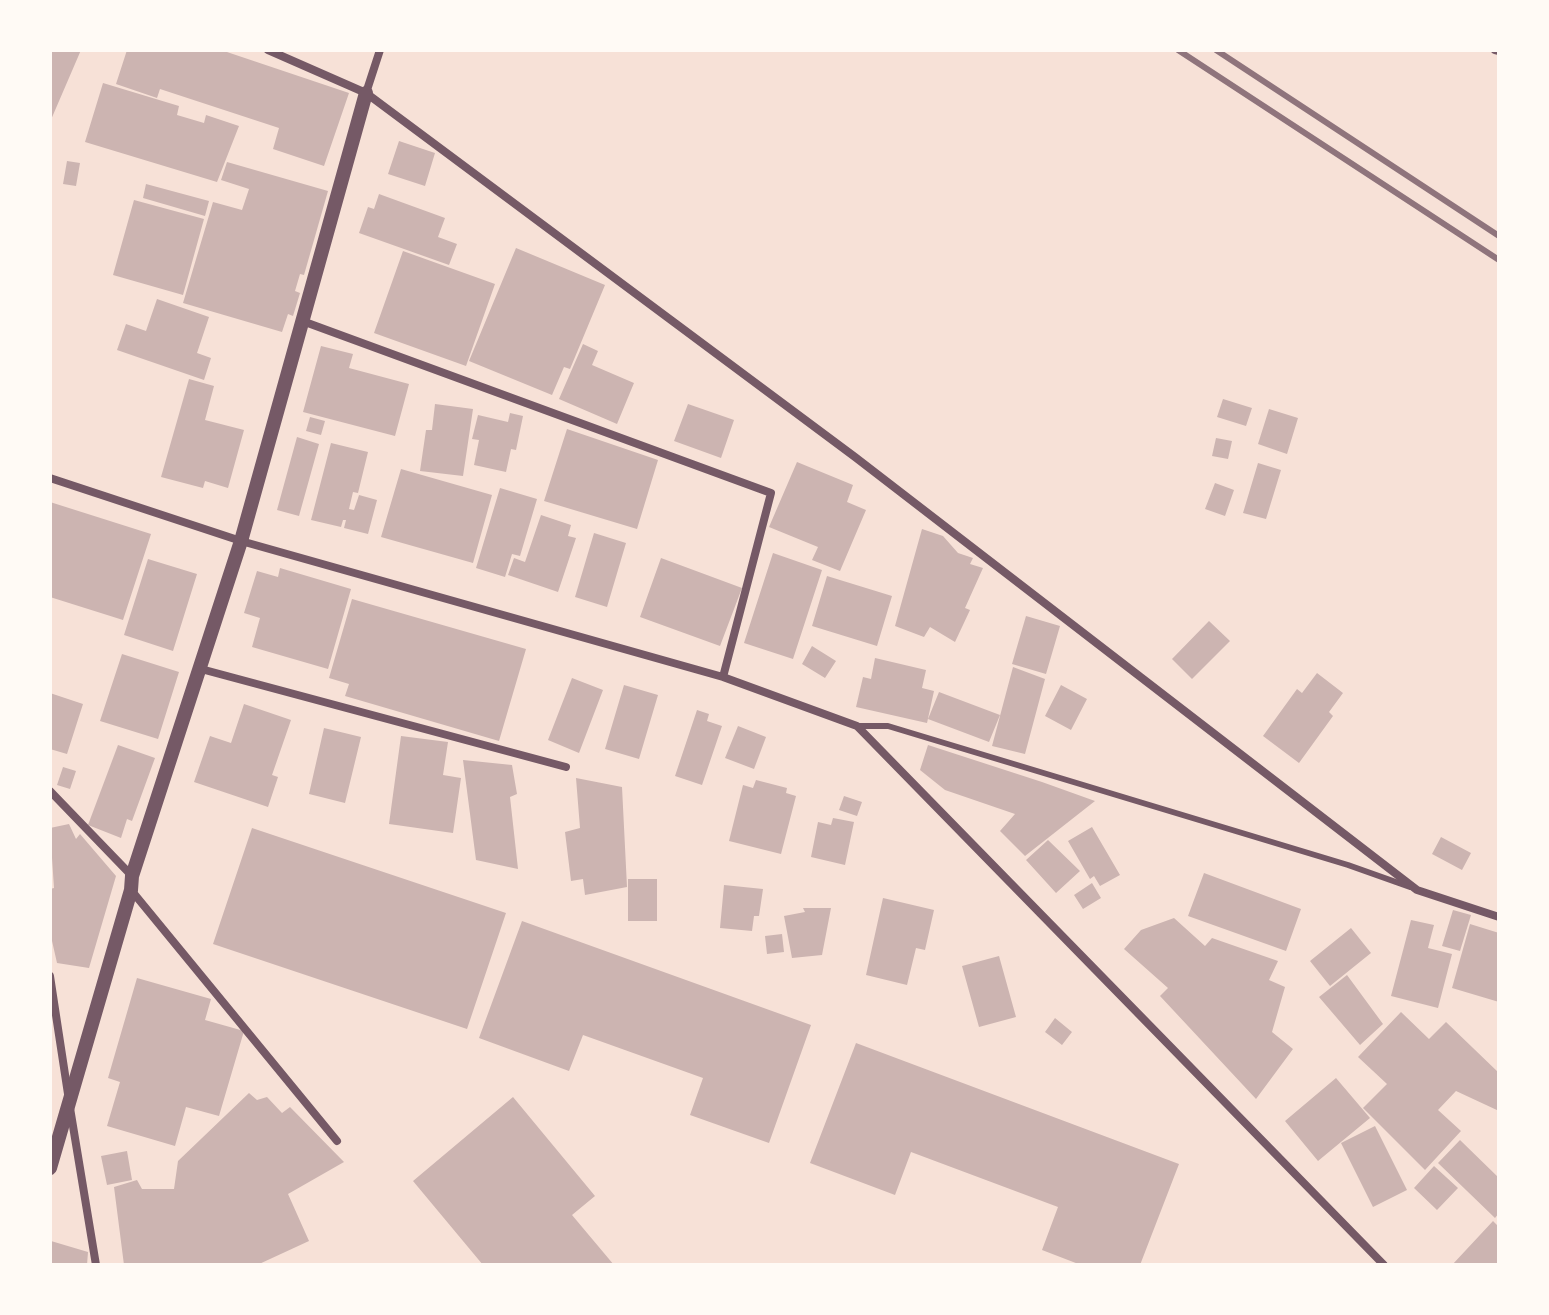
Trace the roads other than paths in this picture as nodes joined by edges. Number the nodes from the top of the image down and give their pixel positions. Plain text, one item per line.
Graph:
1 (268, 50) edge
2 (380, 50) edge
3 (366, 93) junction
4 (305, 322) junction
5 (50, 478) edge
6 (241, 541) junction
7 (201, 669) junction
8 (723, 677) junction
9 (857, 726) junction
10 (566, 767) dead end
11 (50, 791) edge
12 (132, 883) junction
13 (1417, 890) junction
14 (1499, 917) edge
15 (50, 976) edge
16 (69, 1103) junction
17 (337, 1141) dead end
18 (50, 1168) edge
19 (96, 1265) edge
20 (1384, 1265) edge

1 - 3 street
2 - 3 street
3 - 4 street
3 - 13 street
4 - 6 street
4 - 8 street
5 - 6 street
6 - 7 street
6 - 8 street
7 - 10 street
7 - 12 street
8 - 9 street
9 - 13 lane
9 - 20 street
11 - 12 street
12 - 16 street
12 - 17 street
13 - 14 street
15 - 16 street
16 - 18 street
16 - 19 street

